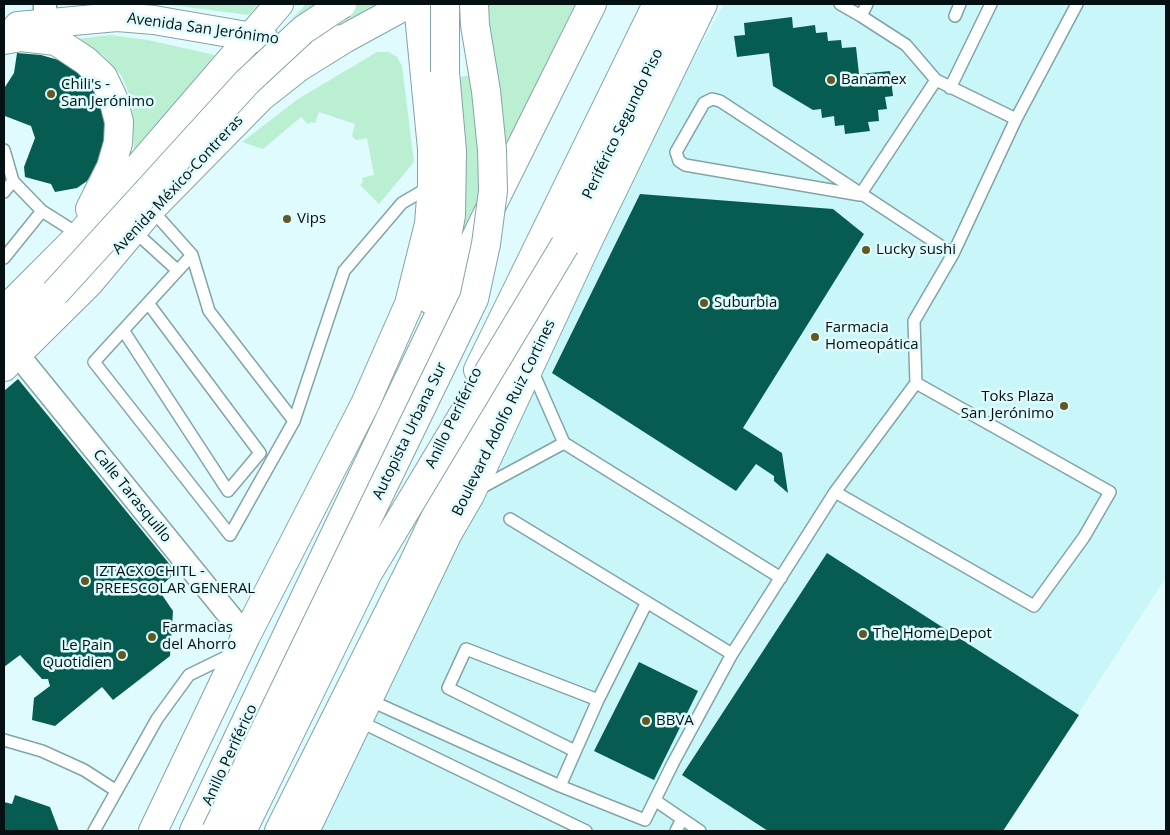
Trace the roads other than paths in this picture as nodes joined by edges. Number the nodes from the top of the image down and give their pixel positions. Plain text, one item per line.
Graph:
1 (279, 4) edge
2 (342, 4) edge
3 (408, 4) edge
4 (418, 4) edge
5 (445, 4) edge
6 (474, 4) edge
7 (479, 4) edge
8 (592, 4) edge
9 (657, 4) edge
10 (682, 4) edge
11 (703, 4) edge
12 (840, 4) edge
13 (867, 4) edge
14 (960, 4) edge
15 (991, 4) edge
16 (1078, 4) edge
17 (53, 7) edge
18 (861, 16) junction
19 (955, 16) dead end
20 (9, 33) edge
21 (250, 38) junction
22 (344, 39) junction
23 (422, 52) junction
24 (936, 80) junction
25 (950, 88) junction
26 (1016, 119) junction
27 (4, 150) edge
28 (13, 181) junction
29 (432, 186) junction
30 (4, 192) edge
31 (860, 195) junction
32 (151, 209) junction
33 (42, 211) junction
34 (132, 230) junction
35 (80, 235) junction
36 (565, 245) junction
37 (192, 254) junction
38 (952, 254) junction
39 (4, 258) edge
40 (177, 270) junction
41 (148, 303) junction
42 (4, 311) edge
43 (123, 330) junction
44 (9, 355) edge
45 (530, 365) junction
46 (916, 383) junction
47 (294, 421) junction
48 (564, 443) junction
49 (835, 492) junction
50 (470, 495) junction
51 (510, 519) dead end
52 (781, 578) junction
53 (647, 602) junction
54 (243, 643) junction
55 (732, 654) junction
56 (598, 700) junction
57 (364, 710) junction
58 (4, 740) edge
59 (575, 751) junction
60 (560, 786) junction
61 (115, 790) junction
62 (656, 801) junction
63 (682, 819) junction
64 (94, 831) edge
65 (153, 831) edge
66 (176, 831) edge
67 (194, 831) edge
68 (216, 831) edge
69 (242, 831) edge
70 (252, 831) edge
71 (279, 831) edge
72 (305, 831) edge
73 (586, 831) edge
74 (676, 831) edge
75 (700, 831) edge

1 - 21 main road
2 - 44 main road, bridge
3 - 22 main road, Avenida San Jerónimo
4 - 23 main road
5 - 66 main road, bridge
6 - 68 main road, Autopista Urbana Sur, bridge
7 - 23 main road
8 - 67 main road, Anillo Periférico
9 - 70 main road, Anillo Periférico
10 - 36 main road, Periférico Segundo Piso
11 - 45 main road, Boulevard Adolfo Ruiz Cortines
12 - 18 lane
13 - 18 lane
14 - 19 lane
15 - 25 lane
16 - 26 lane
17 - 20 main road
18 - 24 lane
20 - 21 main road, Avenida San Jerónimo
20 - 35 main road
21 - 22 main road, Avenida San Jerónimo
21 - 35 main road
22 - 32 main road, Avenida México-Contreras
23 - 29 main road
24 - 25 lane
24 - 31 lane
25 - 26 lane
26 - 38 lane
27 - 28 lane
28 - 30 lane
28 - 33 lane
29 - 47 lane
29 - 54 main road
31 - 31 lane
31 - 38 lane
32 - 34 main road, Avenida México-Contreras
32 - 37 lane
33 - 35 lane
33 - 39 lane
34 - 40 lane
34 - 44 main road, Avenida México-Contreras
35 - 42 main road
36 - 69 main road, Autopista Urbana Sur, bridge
36 - 71 main road, bridge
37 - 40 lane
37 - 47 lane
38 - 46 lane
40 - 41 lane
41 - 43 lane
41 - 43 lane
43 - 47 lane
44 - 54 street, Calle Tarasquillo
45 - 48 lane
45 - 50 main road, Boulevard Adolfo Ruiz Cortines
46 - 49 lane
46 - 49 lane
48 - 50 lane
48 - 52 lane
49 - 52 lane
50 - 57 main road, Boulevard Adolfo Ruiz Cortines
51 - 53 lane
52 - 55 lane
53 - 55 lane
53 - 56 lane
54 - 61 lane
54 - 65 main road
55 - 62 lane
56 - 59 lane
56 - 59 lane
57 - 60 lane
57 - 72 main road, Boulevard Adolfo Ruiz Cortines
57 - 73 lane
58 - 61 lane
59 - 60 lane
60 - 62 lane
61 - 64 lane
62 - 63 lane
63 - 74 lane
63 - 75 lane

